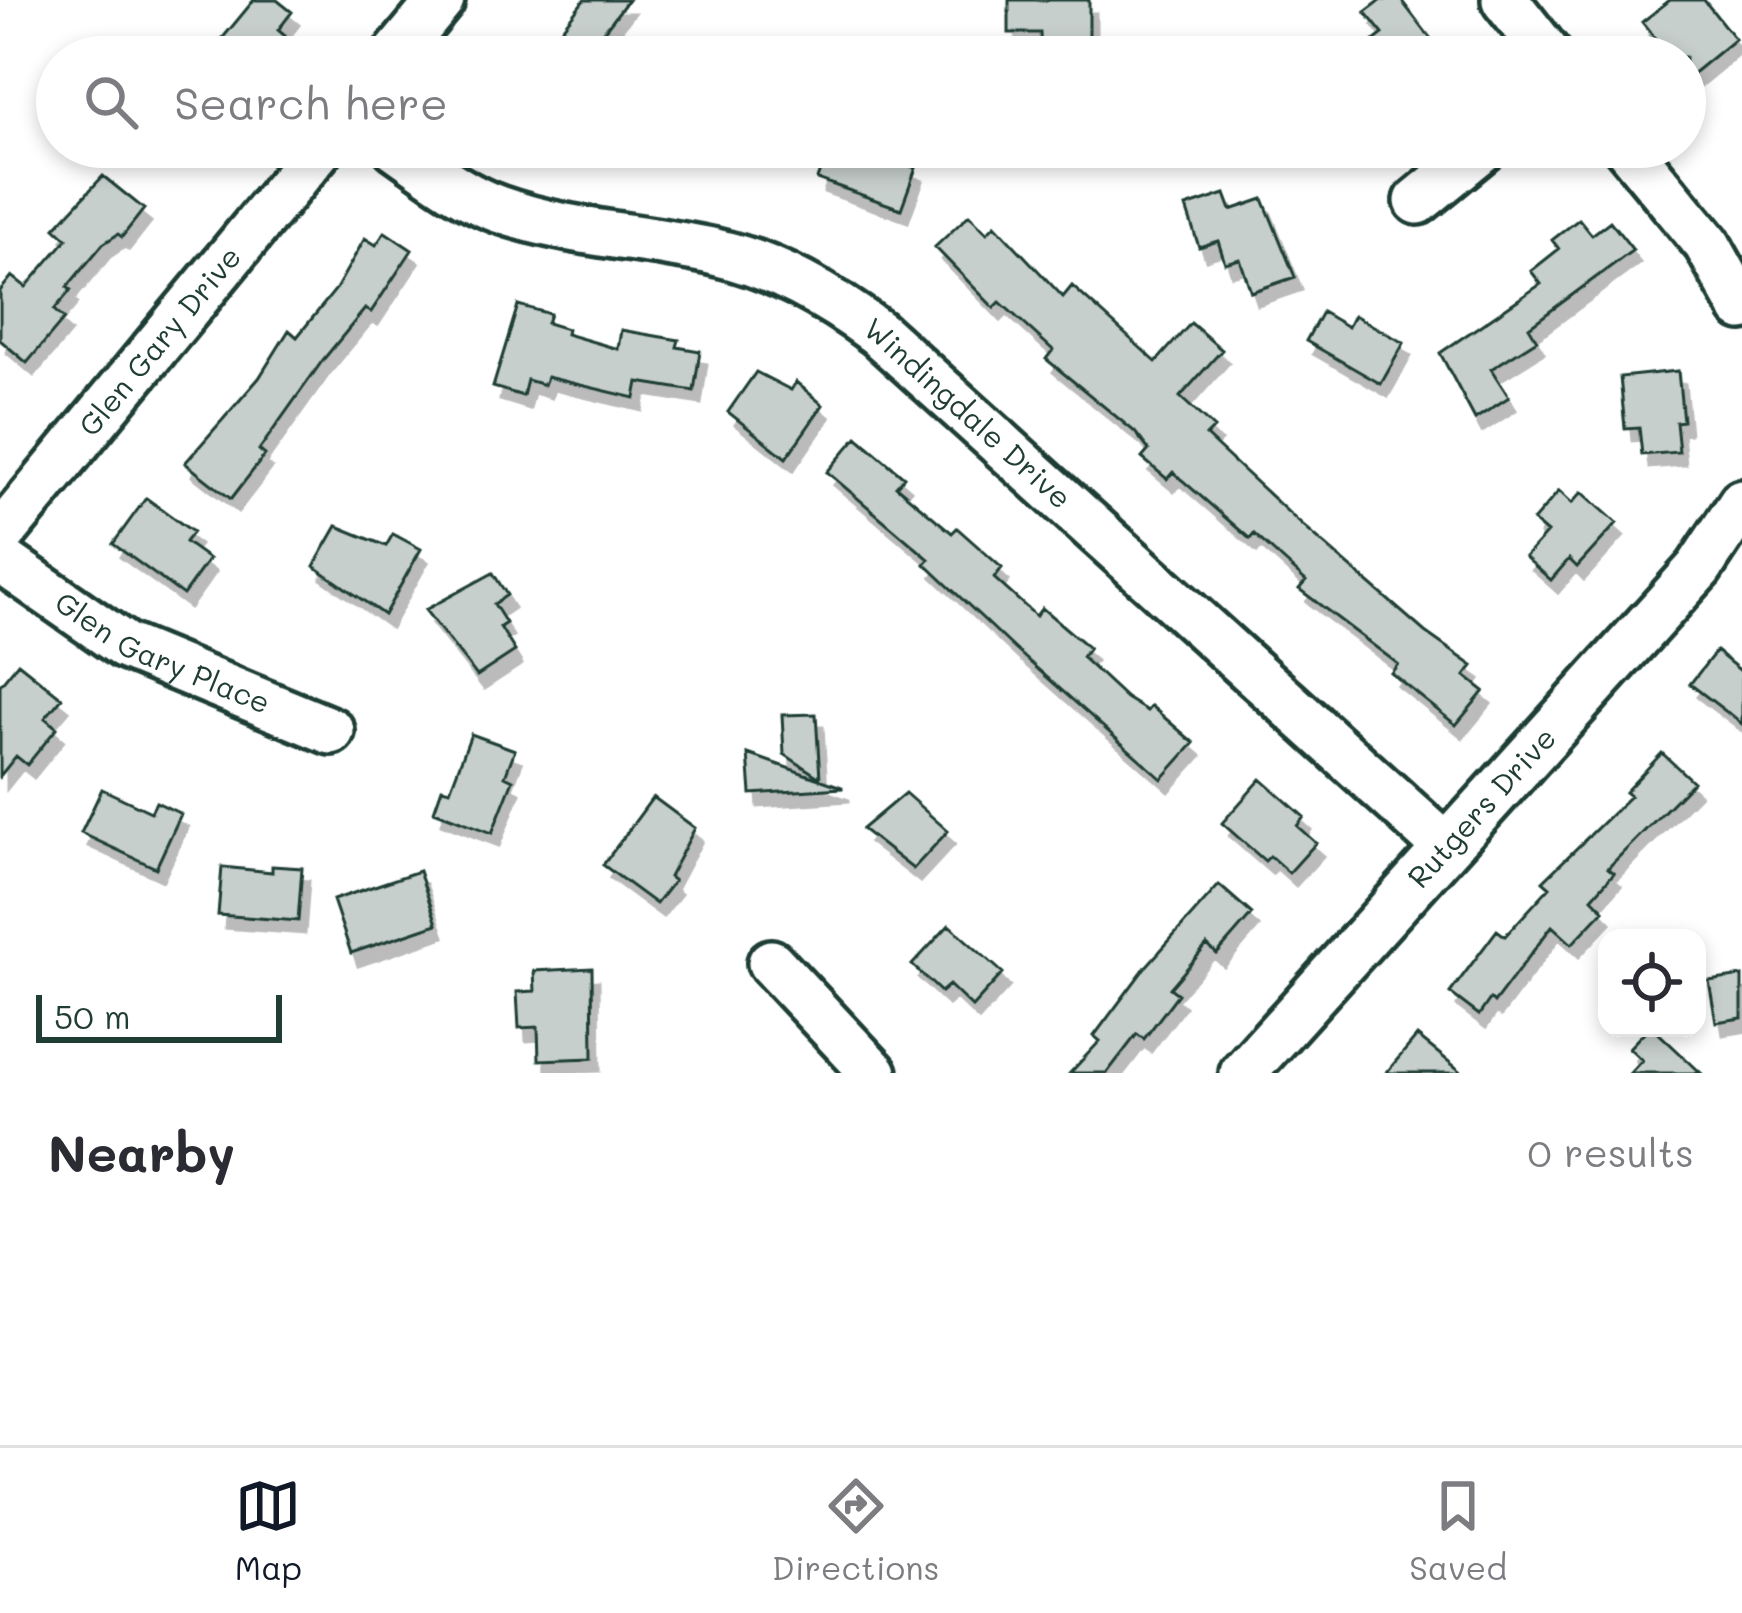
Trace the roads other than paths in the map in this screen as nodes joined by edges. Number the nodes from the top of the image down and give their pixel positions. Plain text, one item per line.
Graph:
1 (441, 0) edge
2 (1505, 0) edge
3 (411, 36) edge
4 (1533, 36) edge
5 (304, 168) edge
6 (431, 168) edge
7 (1458, 168) edge
8 (1644, 168) edge
9 (1418, 201) dead end
10 (1742, 307) edge
11 (1742, 502) edge
12 (0, 536) edge
13 (1730, 550) edge
14 (0, 560) edge
15 (331, 731) dead end
16 (1445, 846) junction
17 (771, 963) dead end
18 (874, 1073) edge
19 (1243, 1073) edge

1 - 3 street
2 - 4 street
5 - 12 street, Glen Gary Drive
6 - 16 street, Windingdale Drive
7 - 9 street
8 - 10 street
11 - 13 street, Rutgers Drive
13 - 16 street, Rutgers Drive
14 - 15 street, Glen Gary Place
16 - 19 street, Rutgers Drive
17 - 18 street

